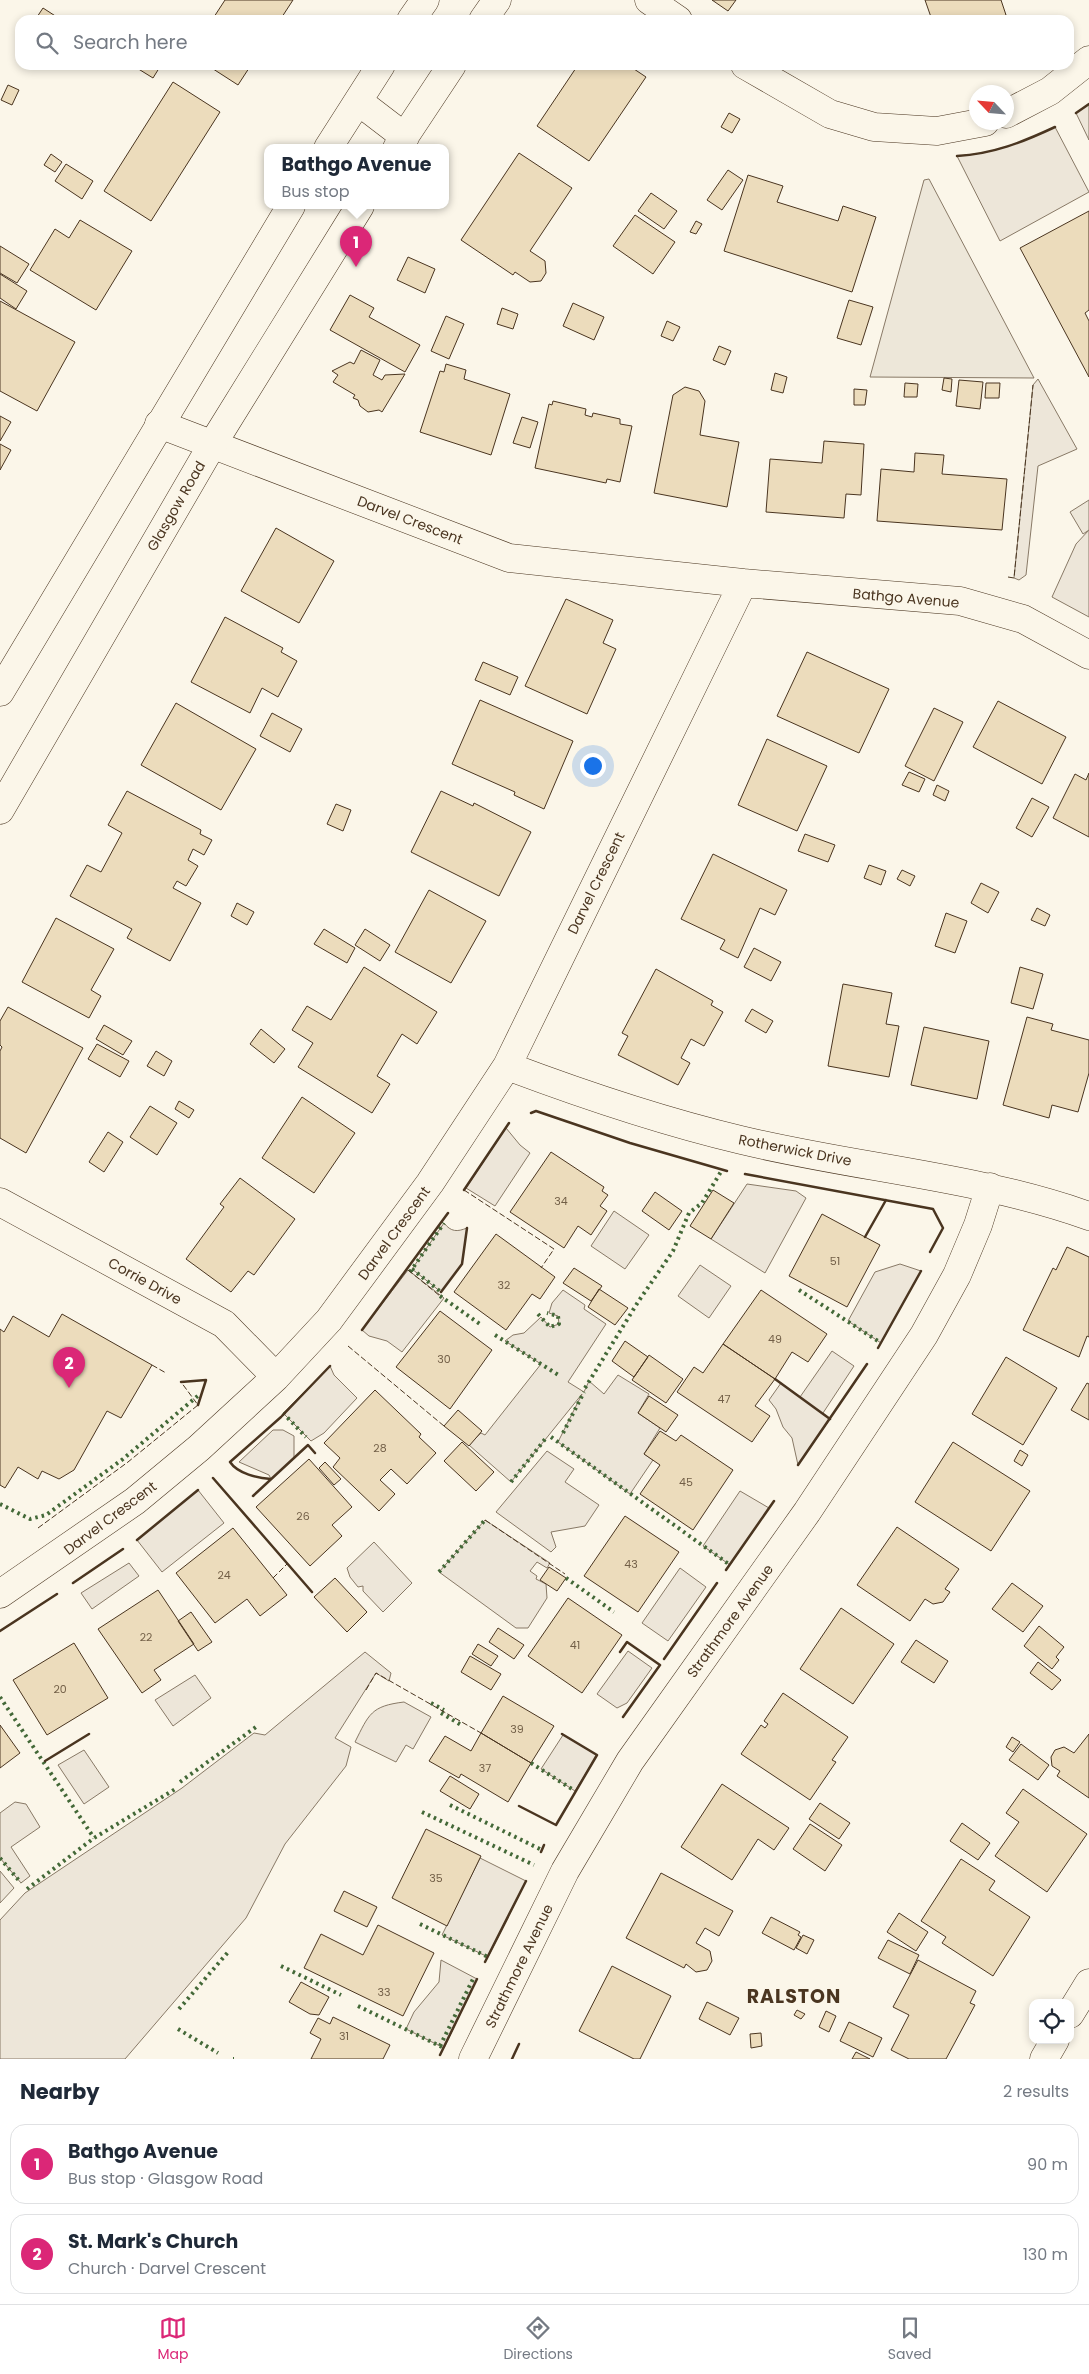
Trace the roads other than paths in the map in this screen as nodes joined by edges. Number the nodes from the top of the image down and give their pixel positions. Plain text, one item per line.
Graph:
1 (425, 0) edge
2 (497, 0) edge
3 (648, 0) edge
4 (414, 15) edge
5 (486, 15) edge
6 (670, 15) edge
7 (1089, 60) edge
8 (378, 70) edge
9 (449, 70) edge
10 (754, 70) edge
11 (358, 101) junction
12 (1014, 110) edge
13 (969, 125) edge
14 (401, 143) edge
15 (331, 144) edge
16 (289, 209) edge
17 (358, 209) edge
18 (159, 424) junction
19 (212, 445) junction
20 (743, 583) junction
21 (1089, 655) edge
22 (0, 692) edge
23 (0, 810) edge
24 (507, 1066) junction
25 (990, 1187) junction
26 (0, 1202) edge
27 (1089, 1216) edge
28 (276, 1377) junction
29 (0, 1594) edge
30 (1089, 1983) edge
31 (1074, 2007) edge
32 (1053, 2044) edge
33 (473, 2059) edge
34 (1044, 2059) edge

1 - 4 street
2 - 5 street
3 - 6 street
7 - 12 street
8 - 11 street
9 - 14 street
10 - 13 street
11 - 14 street
11 - 15 street
16 - 18 street
17 - 19 street, Glasgow Road
18 - 19 street, Darvel Crescent
18 - 22 street
19 - 20 street, Darvel Crescent
19 - 23 street, Glasgow Road
20 - 21 street, Bathgo Avenue
20 - 24 street, Darvel Crescent
24 - 25 street, Rotherwick Drive
24 - 28 street, Darvel Crescent
25 - 27 street, Rotherwick Drive
25 - 33 street, Strathmore Avenue
26 - 28 street, Corrie Drive
28 - 29 street, Darvel Crescent
30 - 31 street
32 - 34 street

